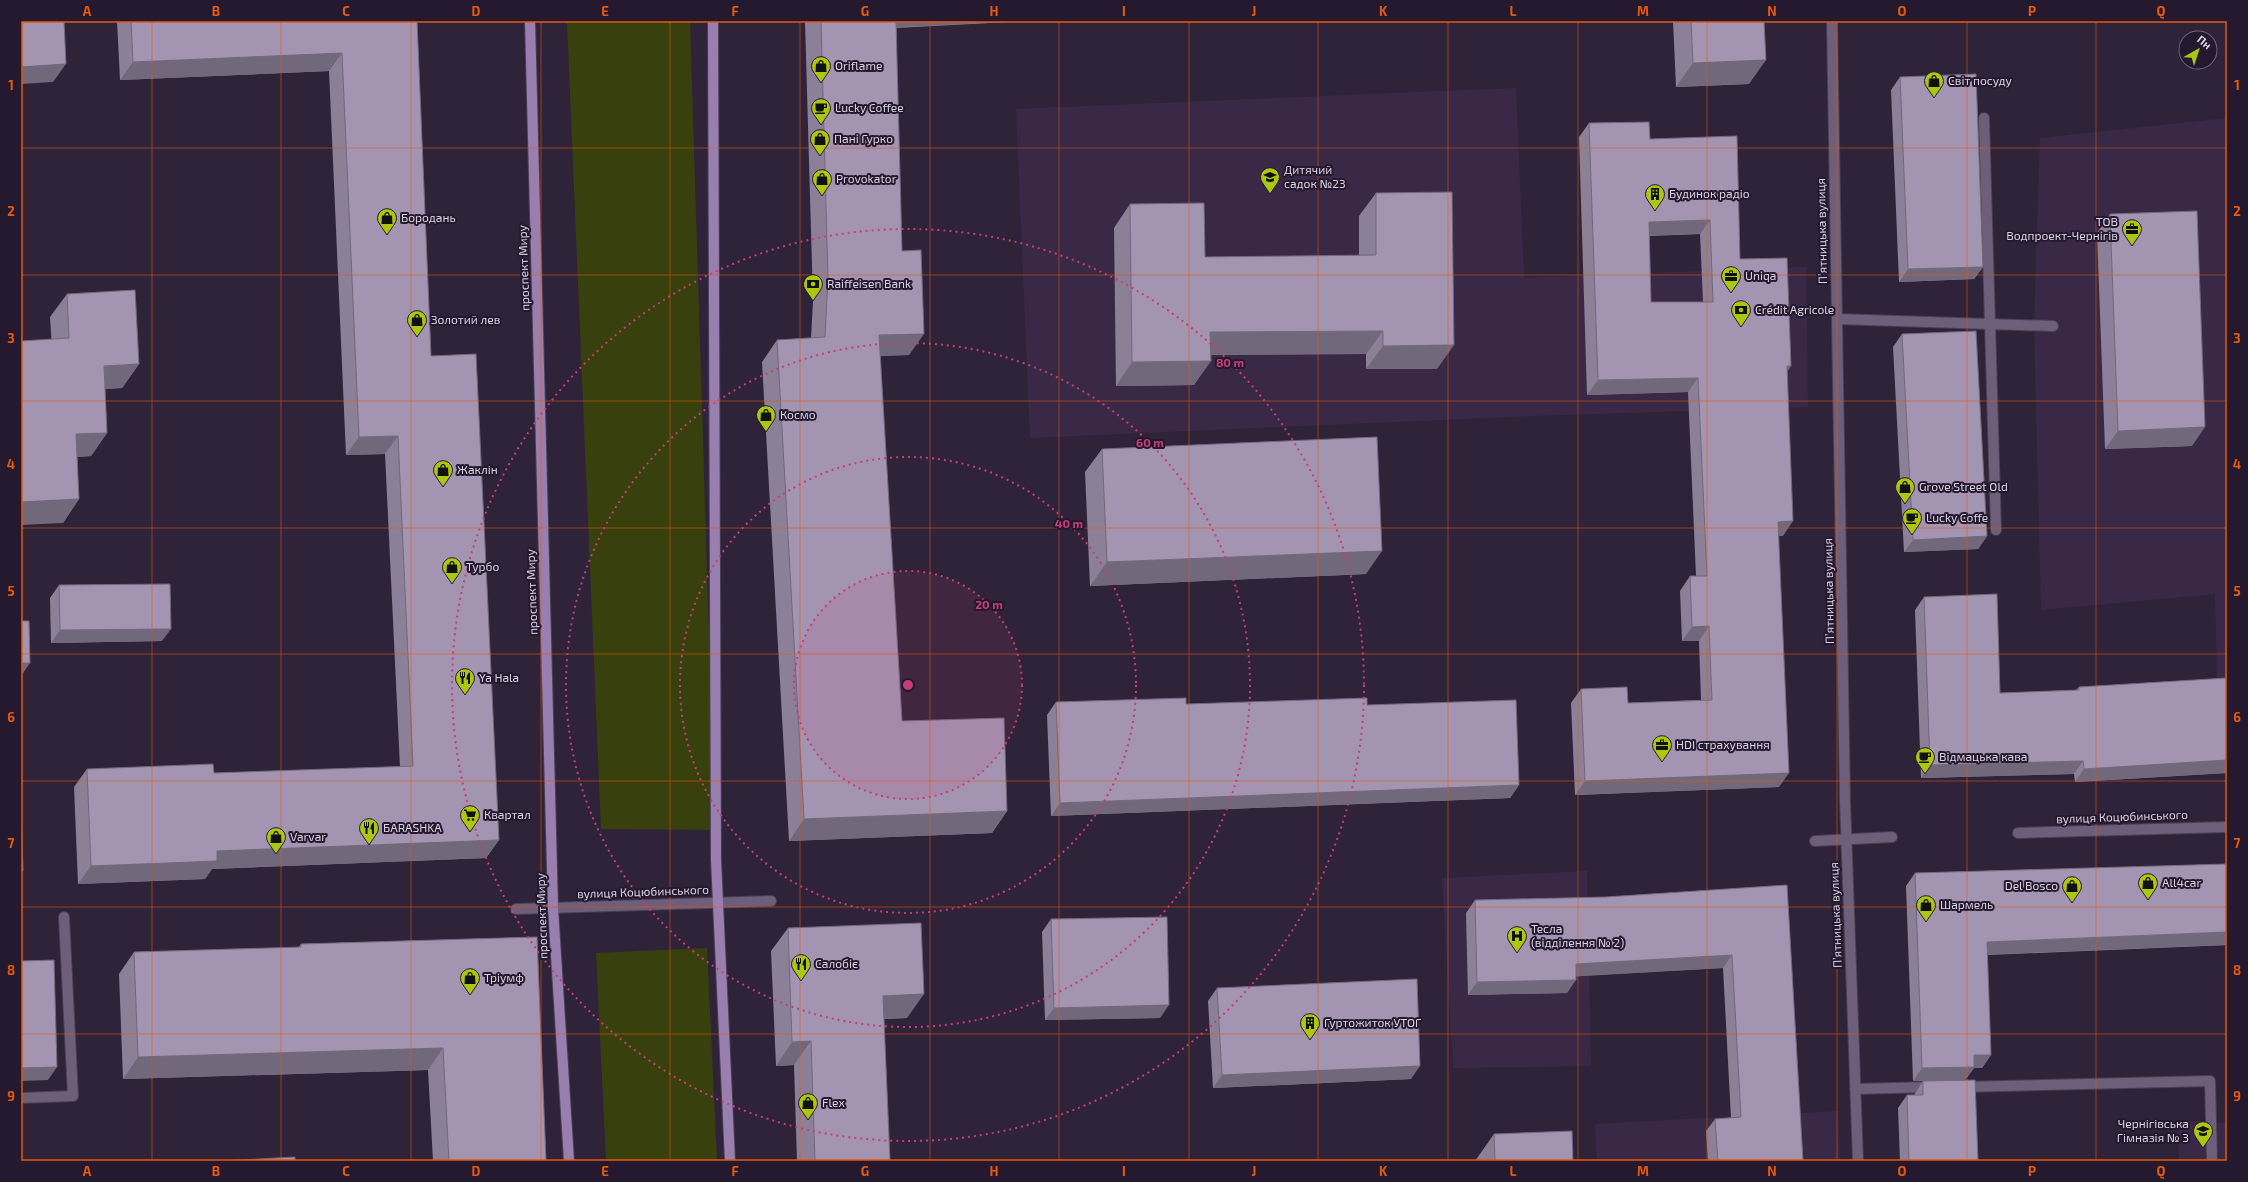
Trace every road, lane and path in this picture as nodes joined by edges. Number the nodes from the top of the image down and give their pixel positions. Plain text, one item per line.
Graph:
1 (530, 21) edge
2 (713, 21) edge
3 (1832, 21) edge
4 (1984, 118) dead end
5 (1837, 319) junction
6 (1989, 324) junction
7 (2053, 326) dead end
8 (1996, 530) dead end
9 (2227, 827) edge
10 (2018, 833) dead end
11 (1892, 837) dead end
12 (1846, 839) junction
13 (1816, 841) dead end
14 (771, 901) dead end
15 (719, 903) junction
16 (553, 908) junction
17 (516, 909) dead end
18 (64, 917) dead end
19 (1855, 1089) junction
20 (21, 1098) edge
21 (569, 1161) edge
22 (730, 1161) edge
23 (1858, 1161) edge
24 (2212, 1161) edge

1 - 16 main road, проспект Миру
2 - 15 main road
3 - 5 street, Пʼятницька вулиця
4 - 6 street
5 - 6 street
5 - 12 street, Пʼятницька вулиця
6 - 7 street
6 - 8 street
9 - 10 street, вулиця Коцюбинського
11 - 12 street
12 - 13 street
12 - 19 street, Пʼятницька вулиця
14 - 15 street, вулиця Коцюбинського
15 - 16 street, вулиця Коцюбинського
15 - 22 main road
16 - 17 street, вулиця Коцюбинського
16 - 21 main road, проспект Миру
18 - 20 street
19 - 23 street, Пʼятницька вулиця
19 - 24 street

